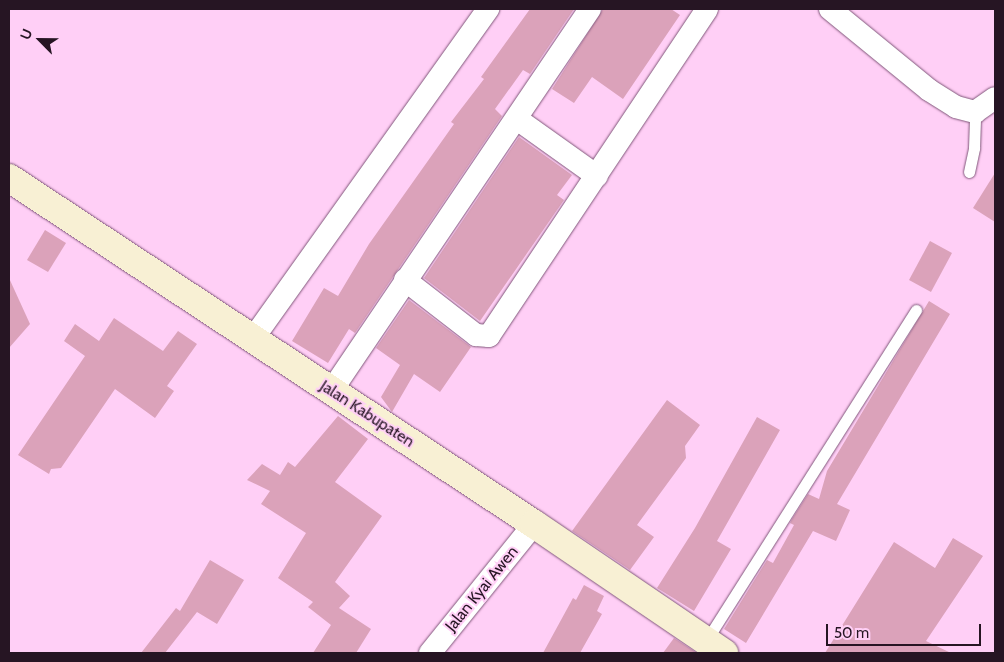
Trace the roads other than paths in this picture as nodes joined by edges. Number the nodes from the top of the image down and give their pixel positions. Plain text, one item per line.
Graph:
1 (488, 9) edge
2 (590, 9) edge
3 (707, 9) edge
4 (830, 9) edge
5 (995, 98) edge
6 (975, 112) junction
7 (517, 118) junction
8 (969, 172) dead end
9 (597, 176) junction
10 (9, 178) edge
11 (405, 280) junction
12 (916, 310) dead end
13 (252, 340) junction
14 (332, 390) junction
15 (534, 524) junction
16 (715, 647) edge
17 (430, 653) edge

1 - 13 street
2 - 7 street
3 - 9 street
4 - 6 street
5 - 6 street
6 - 8 lane
7 - 9 street
7 - 11 street
9 - 11 street
10 - 13 main road, Jalan Kabupaten
11 - 14 street
12 - 16 lane
13 - 14 main road, Jalan Kabupaten
14 - 15 main road, Jalan Kabupaten
15 - 16 main road, Jalan Kabupaten
15 - 17 street, Jalan Kyai Awen

